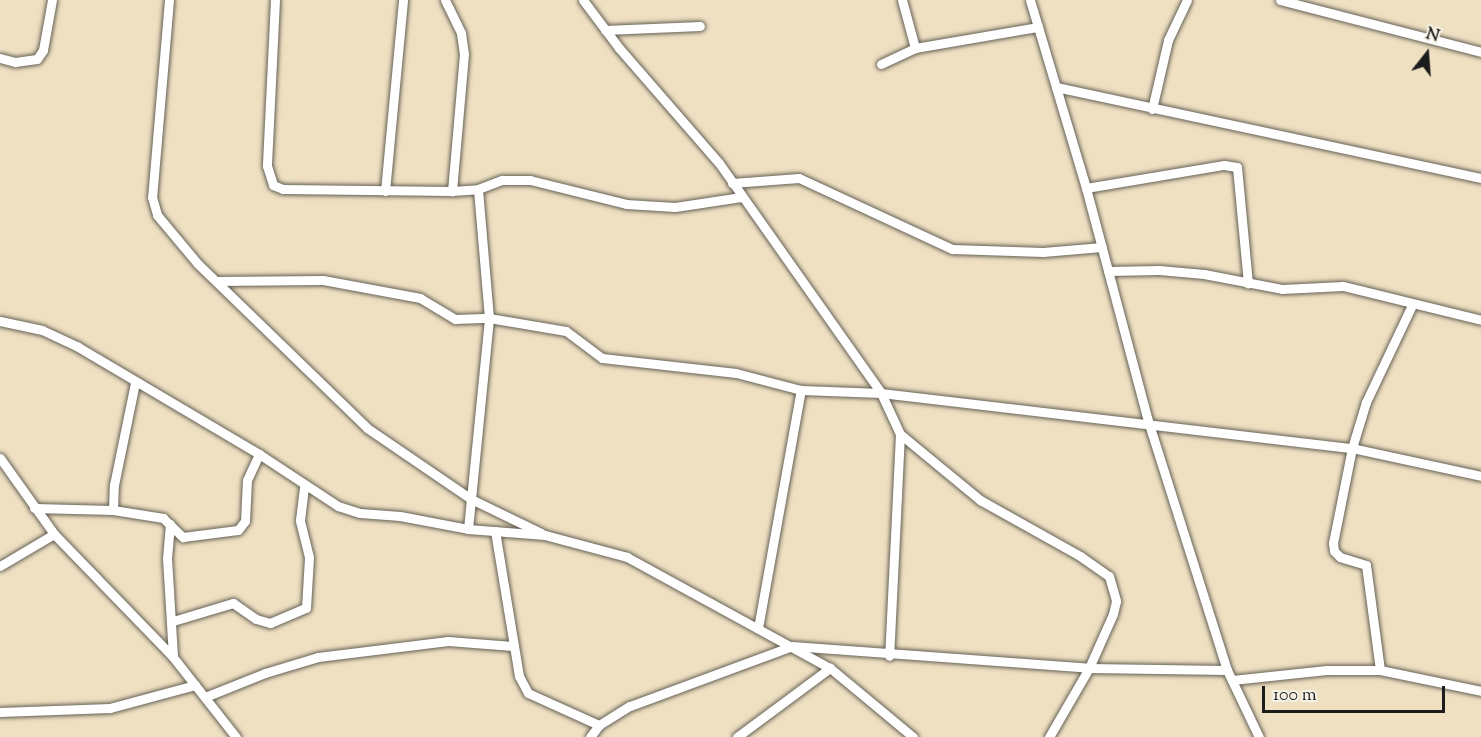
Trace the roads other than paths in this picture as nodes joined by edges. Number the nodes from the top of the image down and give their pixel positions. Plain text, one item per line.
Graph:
1 (52, 0) edge
2 (169, 0) edge
3 (275, 0) edge
4 (403, 0) edge
5 (445, 0) edge
6 (583, 0) edge
7 (902, 0) edge
8 (1030, 0) edge
9 (1187, 0) edge
10 (1280, 0) edge
11 (700, 26) dead end
12 (1038, 27) junction
13 (606, 30) junction
14 (915, 48) junction
15 (1481, 52) edge
16 (0, 58) edge
17 (881, 64) dead end
18 (1056, 87) junction
19 (1152, 109) junction
20 (1481, 178) edge
21 (732, 183) junction
22 (1086, 188) junction
23 (478, 189) junction
24 (385, 191) junction
25 (452, 191) junction
26 (741, 197) junction
27 (1102, 247) junction
28 (1108, 271) junction
29 (216, 281) junction
30 (1248, 283) junction
31 (1412, 305) junction
32 (489, 318) junction
33 (1481, 320) edge
34 (0, 321) edge
35 (135, 383) junction
36 (801, 390) junction
37 (881, 393) junction
38 (1148, 421) junction
39 (900, 434) junction
40 (1352, 448) junction
41 (259, 454) junction
42 (0, 458) edge
43 (1481, 476) edge
44 (304, 485) junction
45 (471, 499) junction
46 (34, 508) junction
47 (113, 510) junction
48 (170, 524) junction
49 (468, 529) junction
50 (495, 531) junction
51 (54, 534) junction
52 (546, 535) junction
53 (0, 566) edge
54 (173, 621) junction
55 (758, 628) junction
56 (513, 646) junction
57 (792, 646) junction
58 (889, 656) junction
59 (173, 657) junction
60 (830, 668) junction
61 (1089, 668) junction
62 (1227, 670) junction
63 (1380, 670) junction
64 (1232, 680) junction
65 (195, 685) junction
66 (1481, 691) edge
67 (205, 697) junction
68 (0, 712) edge
69 (599, 725) junction
70 (236, 737) edge
71 (590, 737) edge
72 (737, 737) edge
73 (913, 737) edge
74 (1049, 737) edge
75 (1259, 737) edge

1 - 16 street
2 - 29 street
3 - 24 street
4 - 24 street
5 - 25 street
6 - 13 street
7 - 14 street
8 - 12 street
9 - 19 street
10 - 15 street
11 - 13 street
12 - 14 street
12 - 18 street
13 - 21 street
14 - 17 street
18 - 19 street
18 - 22 street
19 - 20 street
21 - 26 street
21 - 27 street
22 - 27 street
22 - 30 street
23 - 25 street
23 - 26 street
23 - 32 street
24 - 25 street
26 - 37 street
27 - 28 street
28 - 30 street
28 - 38 street
29 - 32 street
29 - 45 street
30 - 31 street
31 - 33 street
31 - 40 street
32 - 36 street
32 - 45 street
34 - 35 street
35 - 41 street
35 - 47 street
36 - 37 street
36 - 55 street
37 - 38 street
37 - 39 street
38 - 40 street
38 - 62 street
39 - 58 street
39 - 61 street
40 - 43 street
40 - 63 street
41 - 44 street
41 - 48 street
42 - 46 street
44 - 49 street
44 - 54 street
45 - 49 street
45 - 52 street
46 - 47 street
46 - 51 street
47 - 48 street
48 - 54 street
49 - 50 street
50 - 52 street
50 - 56 street
51 - 53 street
51 - 59 street
52 - 55 street
54 - 59 street
55 - 57 street
56 - 67 street
56 - 69 street
57 - 58 street
57 - 60 street
57 - 69 street
58 - 61 street
59 - 65 street
60 - 72 street
60 - 73 street
61 - 62 street
61 - 74 street
62 - 64 street
63 - 64 street
63 - 66 street
64 - 75 street
65 - 67 street
65 - 68 street
67 - 70 street
69 - 71 street

